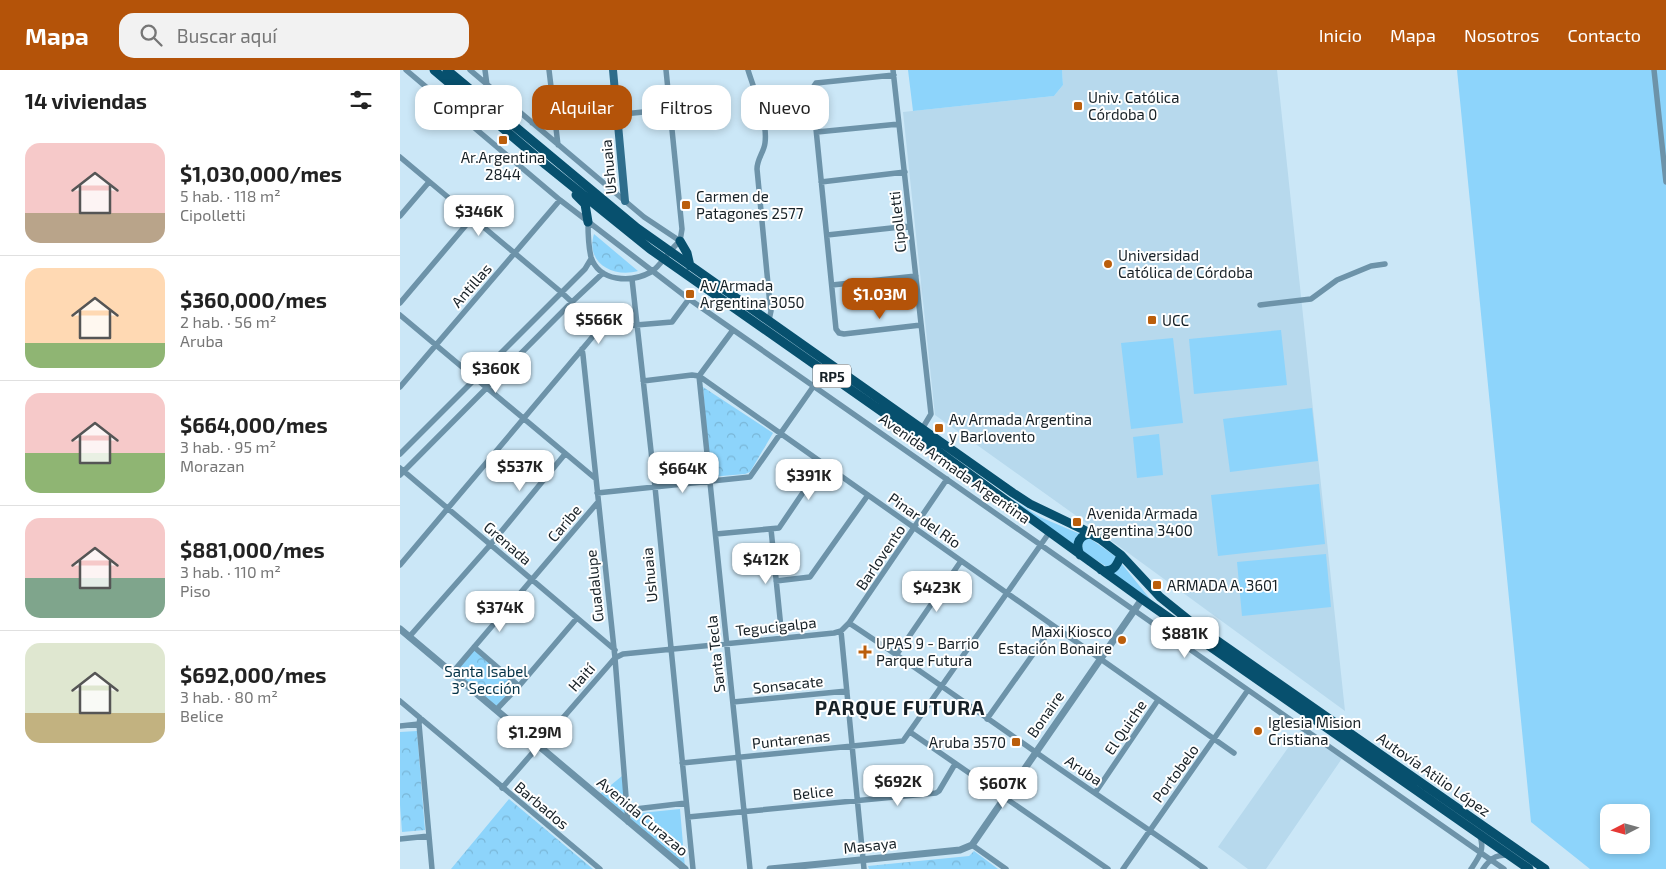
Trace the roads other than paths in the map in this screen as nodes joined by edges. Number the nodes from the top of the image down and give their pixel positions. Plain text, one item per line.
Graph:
1 (406, 70) edge
2 (434, 70) edge
3 (447, 70) edge
4 (470, 70) edge
5 (485, 70) edge
6 (548, 70) edge
7 (613, 70) edge
8 (666, 70) edge
9 (748, 70) edge
10 (1654, 70) edge
11 (894, 72) edge
12 (487, 85) joint
13 (550, 85) edge
14 (614, 85) edge
15 (668, 85) edge
16 (522, 115) edge
17 (532, 123) edge
18 (899, 124) junction
19 (540, 130) edge
20 (556, 130) edge
21 (618, 130) edge
22 (672, 130) edge
23 (817, 132) junction
24 (558, 145) junction
25 (400, 157) edge
26 (546, 165) junction
27 (904, 172) junction
28 (429, 182) junction
29 (821, 182) junction
30 (1666, 182) edge
31 (560, 200) junction
32 (625, 201) junction
33 (400, 216) edge
34 (472, 218) junction
35 (588, 222) junction
36 (910, 226) junction
37 (827, 235) junction
38 (680, 241) junction
39 (514, 253) junction
40 (666, 255) junction
41 (592, 259) junction
42 (1385, 264) dead end
43 (690, 266) junction
44 (652, 272) junction
45 (603, 273) junction
46 (916, 276) junction
47 (632, 279) junction
48 (832, 285) junction
49 (561, 292) junction
50 (689, 299) junction
51 (572, 302) junction
52 (400, 303) edge
53 (1260, 305) dead end
54 (400, 315) edge
55 (769, 320) junction
56 (921, 325) junction
57 (637, 326) junction
58 (600, 328) junction
59 (733, 330) junction
60 (435, 345) junction
61 (582, 349) junction
62 (700, 376) junction
63 (476, 378) junction
64 (643, 381) junction
65 (400, 387) edge
66 (814, 387) junction
67 (487, 388) junction
68 (524, 418) junction
69 (922, 429) junction
70 (780, 433) junction
71 (400, 454) edge
72 (565, 454) junction
73 (823, 463) junction
74 (401, 471) edge
75 (596, 479) junction
76 (947, 479) junction
77 (710, 482) junction
78 (654, 487) junction
79 (598, 494) junction
80 (868, 495) junction
81 (598, 502) junction
82 (448, 509) junction
83 (914, 528) junction
84 (770, 529) junction
85 (1049, 533) junction
86 (716, 534) junction
87 (1092, 534) junction
88 (491, 544) junction
89 (1042, 545) junction
90 (1080, 555) junction
91 (1121, 555) junction
92 (961, 561) junction
93 (400, 566) edge
94 (1100, 570) junction
95 (532, 580) junction
96 (776, 582) junction
97 (1007, 593) junction
98 (1160, 597) joint
99 (1142, 599) junction
100 (1134, 612) junction
101 (577, 618) junction
102 (849, 623) junction
103 (1053, 626) junction
104 (400, 629) edge
105 (841, 631) junction
106 (409, 637) junction
107 (782, 638) junction
108 (727, 644) junction
109 (474, 647) junction
110 (614, 649) junction
111 (670, 650) junction
112 (623, 654) junction
113 (897, 654) junction
114 (615, 658) junction
115 (1100, 659) junction
116 (452, 673) junction
117 (519, 686) junction
118 (942, 687) junction
119 (1248, 690) junction
120 (847, 691) junction
121 (1158, 700) junction
122 (400, 701) edge
123 (733, 702) junction
124 (496, 710) junction
125 (987, 719) junction
126 (420, 721) junction
127 (400, 726) edge
128 (910, 732) junction
129 (1214, 739) junction
130 (538, 746) junction
131 (852, 746) junction
132 (1035, 752) junction
133 (1234, 753) dead end
134 (738, 757) junction
135 (682, 762) junction
136 (955, 764) junction
137 (502, 788) junction
138 (1095, 793) junction
139 (1004, 797) junction
140 (857, 800) junction
141 (686, 803) junction
142 (627, 810) junction
143 (744, 812) junction
144 (688, 817) junction
145 (628, 822) junction
146 (1150, 830) junction
147 (1480, 834) junction
148 (429, 836) junction
149 (400, 839) edge
150 (972, 845) junction
151 (1482, 853) junction
152 (1509, 855) junction
153 (863, 859) junction
154 (1490, 859) junction
155 (432, 869) edge
156 (600, 869) edge
157 (685, 869) edge
158 (693, 869) edge
159 (750, 869) edge
160 (770, 869) edge
161 (864, 869) edge
162 (1006, 869) edge
163 (1108, 869) edge
164 (1123, 869) edge
165 (1205, 869) edge
166 (1471, 869) edge
167 (1483, 869) edge
168 (1504, 869) edge
169 (1530, 869) edge
170 (1545, 869) edge

1 - 31 street, Avenida Armada Argentina
2 - 26 main road, Avenida Armada Argentina / RP5
3 - 40 main road, Avenida Armada Argentina / RP5
4 - 12 street
5 - 12 street
6 - 13 street
7 - 14 main road, Ushuaia
8 - 15 street
9 - 55 street
10 - 30 street
11 - 18 street, Cipolletti
11 - 23 street
16 - 17 street
18 - 23 street
18 - 27 street, Cipolletti
19 - 24 street
20 - 24 street
21 - 32 main road, Ushuaia
22 - 38 street
23 - 29 street
24 - 32 street
25 - 28 street
26 - 35 main road
26 - 40 main road, Avenida Armada Argentina / RP5
27 - 29 street
27 - 36 street, Cipolletti
28 - 33 street
28 - 34 street
29 - 37 street
31 - 35 street, Avenida Armada Argentina
31 - 39 street, Antillas
32 - 38 street
34 - 39 street
34 - 52 street
35 - 41 street
35 - 44 street, Avenida Armada Argentina
36 - 37 street
36 - 46 street, Cipolletti
37 - 48 street
38 - 40 street
38 - 43 main road
39 - 49 street
39 - 60 street, Antillas
40 - 43 main road, Avenida Armada Argentina / RP5
40 - 44 street
40 - 85 main road, Avenida Armada Argentina / RP5
41 - 45 street
41 - 49 street
42 - 53 street
43 - 55 main road, Avenida Armada Argentina / RP5
44 - 47 street
44 - 50 street, Avenida Armada Argentina
45 - 47 street
45 - 51 street
46 - 48 street
46 - 56 street, Cipolletti
47 - 57 street, Ushuaia
48 - 56 street
49 - 51 street
49 - 63 street
50 - 57 street
50 - 59 street, Avenida Armada Argentina
51 - 58 street
51 - 67 street
54 - 60 street
55 - 69 main road, Avenida Armada Argentina / RP5
56 - 69 street, Cipolletti
57 - 58 street
57 - 64 street, Ushuaia
58 - 61 street
59 - 62 street
59 - 66 street, Avenida Armada Argentina
60 - 63 street
60 - 65 street, Antillas
61 - 68 street
61 - 75 street, Guadalupe
62 - 64 street
62 - 70 street, Pinar del Río
62 - 77 street, Santa Tecla
63 - 67 street
63 - 71 street
64 - 78 street, Ushuaia
66 - 70 street
66 - 76 street, Avenida Armada Argentina
67 - 68 street
67 - 74 street
68 - 72 street
68 - 82 street
69 - 87 main road, Avenida Armada Argentina / RP5
70 - 73 street, Pinar del Río
70 - 77 street
72 - 75 street
72 - 88 street
73 - 80 street, Pinar del Río
73 - 84 street
74 - 82 street, Grenada
75 - 79 street, Guadalupe
76 - 83 street, Barlovento
76 - 89 street, Avenida Armada Argentina
77 - 78 street
77 - 86 street, Santa Tecla
78 - 79 street
78 - 111 street, Ushuaia
79 - 81 street, Guadalupe
80 - 83 street, Pinar del Río
80 - 96 street
81 - 95 street, Caribe
81 - 110 street, Guadalupe
82 - 88 street, Grenada
82 - 93 street
83 - 92 street, Pinar del Río
83 - 102 street, Barlovento
84 - 86 street
84 - 96 street
85 - 89 street
85 - 90 main road, Avenida Armada Argentina / RP5
86 - 108 street, Santa Tecla
87 - 90 main road
87 - 91 main road, Avenida Armada Argentina / RP5
88 - 95 street, Grenada
88 - 106 street
89 - 97 street
89 - 100 street, Avenida Armada Argentina
90 - 94 main road, Avenida Armada Argentina / RP5
91 - 94 main road
91 - 98 main road, Avenida Armada Argentina / RP5
92 - 97 street, Pinar del Río
92 - 113 street
94 - 99 main road, Avenida Armada Argentina / RP5
95 - 101 street, Grenada
95 - 109 street, Caribe
96 - 107 street
97 - 103 street, Pinar del Río
97 - 118 street
98 - 170 main road, Autovía Atilio López / RP5
99 - 100 street, Bonaire
99 - 147 main road, Autovía Atilio López / RP5
100 - 115 street, Bonaire
100 - 119 street, Avenida Armada Argentina
101 - 110 street, Grenada
101 - 117 street
102 - 105 street, Barlovento
102 - 113 street, Aruba
103 - 115 street, Pinar del Río
103 - 125 street
104 - 106 street, Avenida Curazao
105 - 107 street, Tegucigalpa
105 - 120 street
106 - 116 street, Avenida Curazao
107 - 108 street, Tegucigalpa
108 - 111 street, Tegucigalpa
108 - 123 street, Santa Tecla
109 - 116 street, Caribe
109 - 117 street
110 - 112 street, Grenada
110 - 114 street, Guadalupe
111 - 112 street, Tegucigalpa
111 - 135 street, Ushuaia
112 - 114 street, Haití
113 - 118 street, Aruba
114 - 130 street, Haití
114 - 142 street, Guadalupe
115 - 121 street, Pinar del Río
115 - 132 street, Bonaire
116 - 124 street, Avenida Curazao
117 - 124 street
118 - 125 street, Aruba
118 - 128 street
119 - 129 street, Portobelo
119 - 151 street, Avenida Armada Argentina
120 - 123 street, Sonsacate
120 - 131 street
121 - 129 street, Pinar del Río
121 - 138 street, El Quiche
122 - 126 street, Barbados
123 - 134 street, Santa Tecla
124 - 130 street, Avenida Curazao
125 - 132 street, Aruba
126 - 127 street
126 - 137 street, Barbados
126 - 148 street
128 - 131 street, Puntarenas
128 - 136 street
129 - 133 street, Pinar del Río
129 - 146 street, Portobelo
130 - 137 street, Haití
130 - 145 street, Avenida Curazao
131 - 134 street, Puntarenas
131 - 140 street
132 - 138 street, Aruba
132 - 139 street, Bonaire
134 - 135 street, Puntarenas
134 - 143 street, Santa Tecla
135 - 141 street, Ushuaia
136 - 139 street
136 - 140 street, Belice
137 - 156 street, Barbados
138 - 146 street, Aruba
139 - 150 street, Bonaire
139 - 163 street
140 - 143 street, Belice
140 - 153 street
141 - 142 street
141 - 144 street, Ushuaia
142 - 145 street, Guadalupe
143 - 144 street, Belice
143 - 159 street, Santa Tecla
144 - 158 street, Ushuaia
145 - 157 street, Avenida Curazao
146 - 164 street, Portobelo
146 - 165 street, Aruba
147 - 151 street
147 - 152 main road, Autovía Atilio López / RP5
148 - 149 street
148 - 155 street
150 - 153 street, Masaya
150 - 162 street
151 - 154 street, Avenida Armada Argentina
151 - 166 street
152 - 154 street
152 - 169 main road, Autovía Atilio López / RP5
153 - 160 street, Masaya
153 - 161 street
154 - 167 street
154 - 168 street, Avenida Armada Argentina

